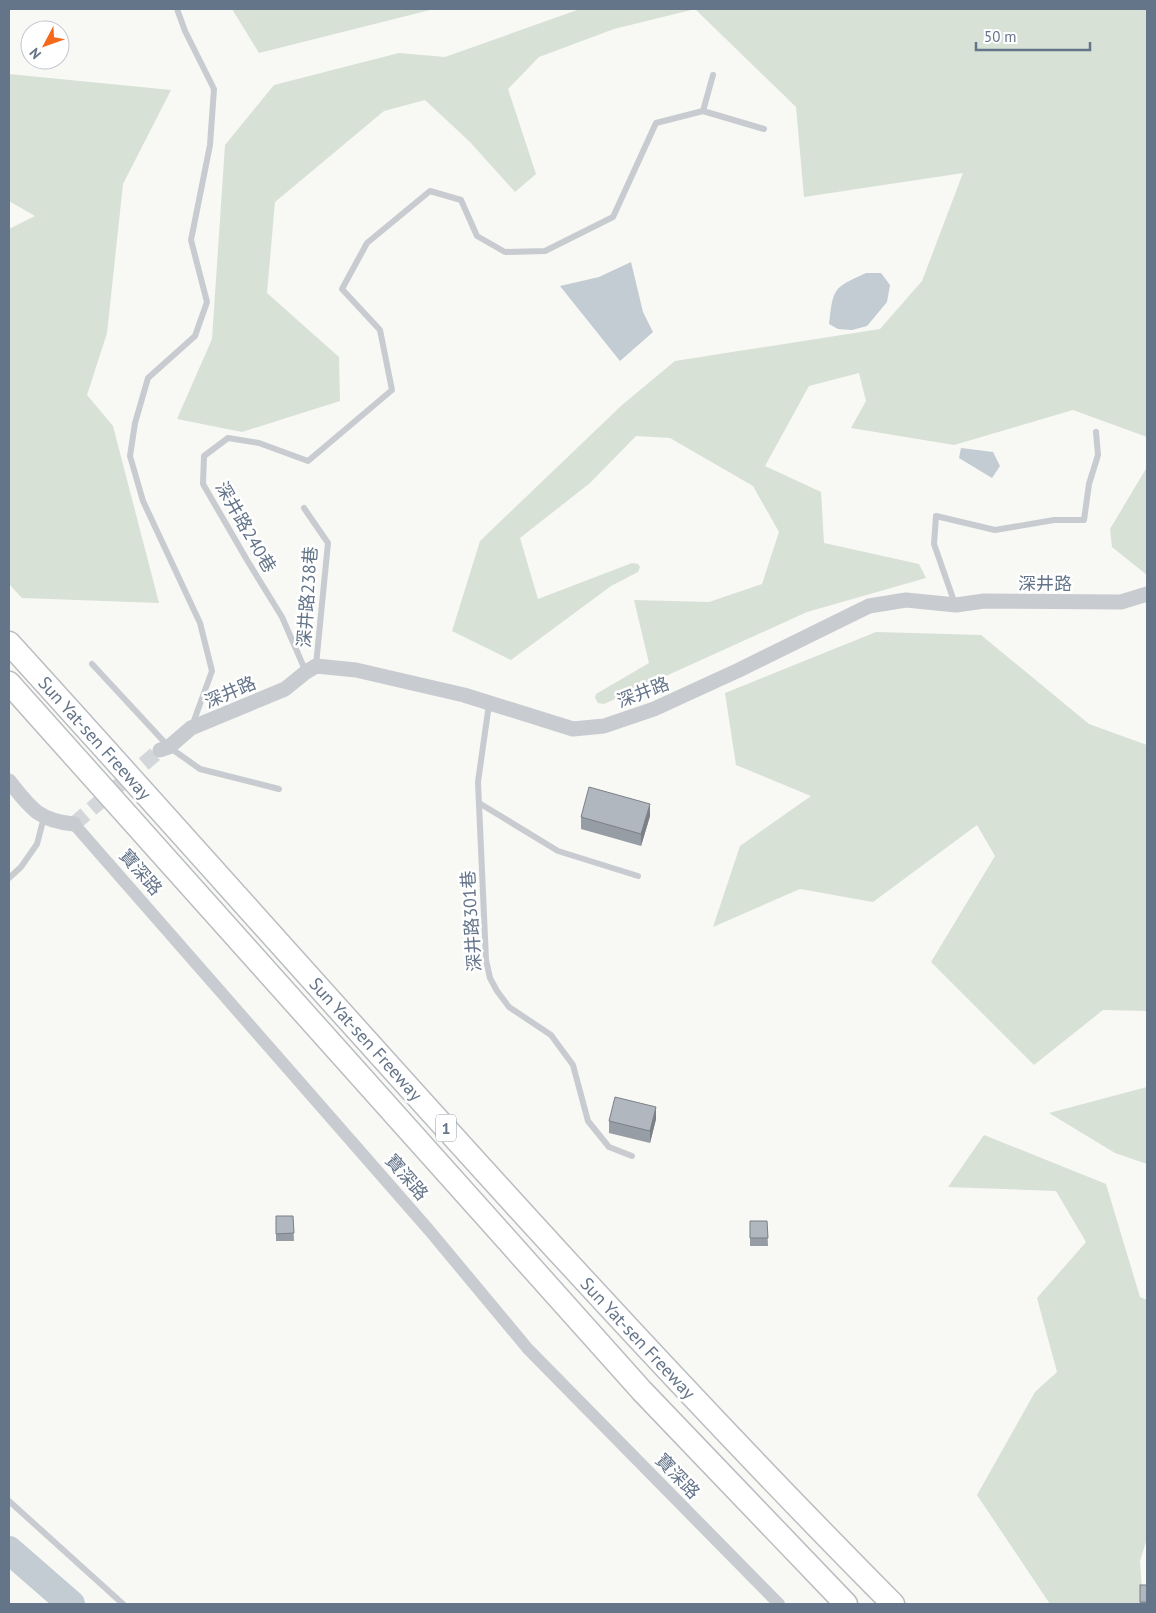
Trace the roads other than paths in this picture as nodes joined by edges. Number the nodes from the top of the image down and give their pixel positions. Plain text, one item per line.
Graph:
1 (177, 9) edge
2 (714, 75) dead end
3 (703, 110) junction
4 (764, 129) dead end
5 (1096, 432) dead end
6 (304, 508) dead end
7 (1147, 594) edge
8 (956, 605) junction
9 (9, 643) edge
10 (92, 664) dead end
11 (311, 669) junction
12 (9, 683) edge
13 (489, 704) junction
14 (192, 728) junction
15 (164, 748) junction
16 (9, 781) edge
17 (278, 789) dead end
18 (479, 803) junction
19 (44, 817) junction
20 (74, 824) joint
21 (638, 876) dead end
22 (9, 878) edge
23 (632, 1156) dead end
24 (9, 1501) edge
25 (123, 1604) edge
26 (779, 1604) edge
27 (846, 1604) edge
28 (893, 1604) edge

1 - 14 lane
2 - 3 lane
3 - 4 lane
3 - 11 lane, 深井路240巷
5 - 8 lane
6 - 11 lane, 深井路238巷
7 - 8 street, 深井路
8 - 13 street, 深井路
9 - 28 highway, Sun Yat-sen Freeway / 1
10 - 15 lane
11 - 13 street, 深井路
11 - 14 street, 深井路
12 - 27 highway, Sun Yat-sen Freeway / 1
13 - 18 lane, 深井路301巷
14 - 15 street, 深井路
15 - 17 lane
16 - 19 street, 寶深路
18 - 21 lane
18 - 23 lane, 深井路301巷
19 - 20 street, 寶深路
19 - 22 lane
20 - 26 street, 寶深路
24 - 25 lane

